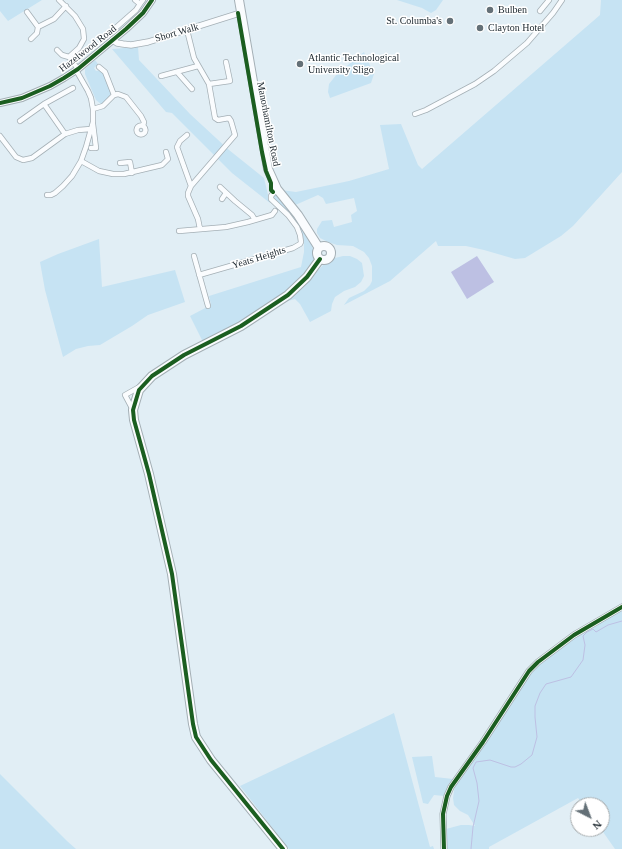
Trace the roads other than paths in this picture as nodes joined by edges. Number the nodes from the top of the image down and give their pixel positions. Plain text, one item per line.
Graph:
1 (59, 0) edge
2 (135, 0) edge
3 (152, 0) edge
4 (238, 0) edge
5 (549, 0) edge
6 (562, 0) edge
7 (142, 2) edge
8 (66, 6) junction
9 (540, 11) dead end
10 (27, 12) dead end
11 (240, 13) junction
12 (38, 27) junction
13 (187, 30) junction
14 (123, 31) junction
15 (112, 32) dead end
16 (31, 38) dead end
17 (113, 40) junction
18 (131, 45) junction
19 (57, 50) dead end
20 (69, 56) junction
21 (226, 62) dead end
22 (198, 66) junction
23 (99, 67) dead end
24 (77, 69) junction
25 (176, 72) junction
26 (161, 76) dead end
27 (209, 84) junction
28 (73, 88) dead end
29 (192, 88) dead end
30 (114, 95) junction
31 (0, 103) edge
32 (44, 104) junction
33 (93, 109) junction
34 (415, 114) dead end
35 (20, 121) dead end
36 (93, 122) junction
37 (143, 126) dead end
38 (90, 129) junction
39 (65, 134) junction
40 (187, 135) dead end
41 (0, 136) edge
42 (91, 148) dead end
43 (166, 152) dead end
44 (80, 161) junction
45 (120, 163) dead end
46 (132, 173) junction
47 (191, 186) junction
48 (220, 187) dead end
49 (277, 189) junction
50 (226, 193) junction
51 (47, 195) dead end
52 (222, 199) dead end
53 (275, 211) dead end
54 (255, 220) junction
55 (200, 229) junction
56 (179, 231) dead end
57 (319, 248) junction
58 (194, 256) dead end
59 (320, 259) junction
60 (199, 275) junction
61 (208, 306) dead end
62 (142, 386) junction
63 (133, 410) junction
64 (622, 606) edge
65 (283, 849) edge
66 (444, 849) edge

1 - 8 street
2 - 7 street
3 - 14 main road, Hazelwood Road
4 - 11 highway, Manorhamilton Road
5 - 9 street
6 - 34 street
7 - 15 street
8 - 12 street
8 - 20 street
10 - 12 street
11 - 13 street, Short Walk
11 - 49 highway, Manorhamilton Road
12 - 16 street
13 - 18 street, Short Walk
13 - 22 street
14 - 17 main road, Hazelwood Road
14 - 18 street
17 - 18 street, Short Walk
17 - 24 main road, Hazelwood Road
19 - 20 street
20 - 24 street
21 - 27 street
22 - 25 street
22 - 27 street
23 - 30 street
24 - 31 main road, Hazelwood Road
24 - 33 street
25 - 26 street
25 - 29 street
27 - 47 street
28 - 32 street
30 - 33 street
30 - 37 street
32 - 35 street
32 - 39 street
33 - 36 street
36 - 38 street
36 - 42 street
38 - 39 street
38 - 44 street
39 - 41 street
40 - 47 street
43 - 46 street
44 - 46 street
44 - 51 street
45 - 46 street
47 - 55 street
48 - 50 street
49 - 57 highway, Manorhamilton Road
49 - 60 street, Yeats Heights
50 - 52 street
50 - 54 street
53 - 54 street
54 - 55 street
55 - 56 street
57 - 59 highway
57 - 59 highway
58 - 60 street
59 - 62 highway
60 - 61 street
62 - 63 highway
62 - 63 street
63 - 65 highway
64 - 66 street

